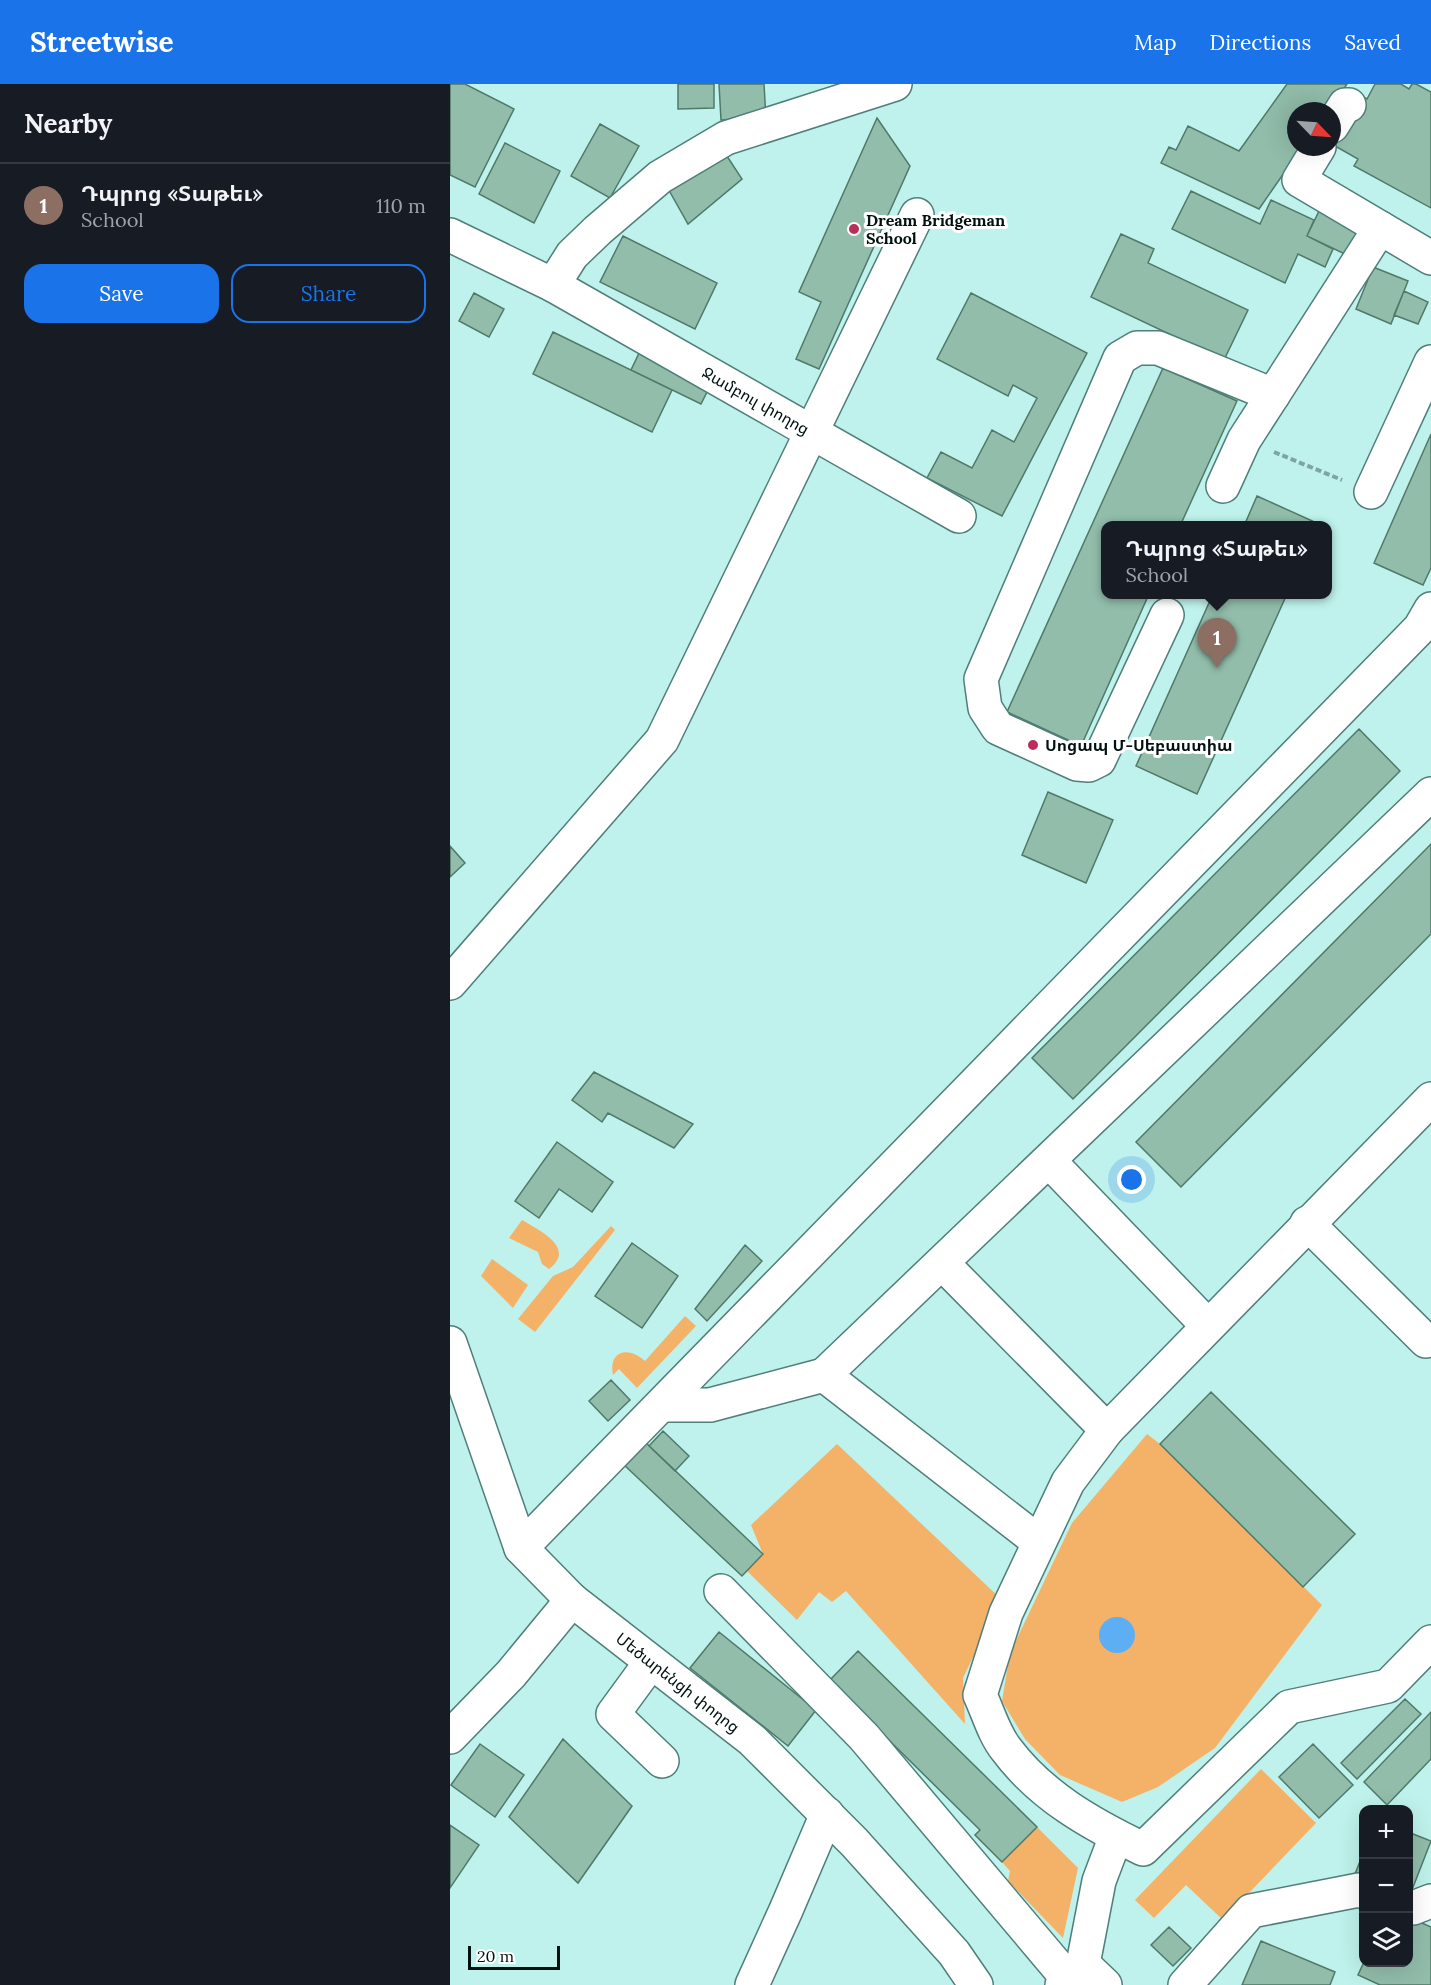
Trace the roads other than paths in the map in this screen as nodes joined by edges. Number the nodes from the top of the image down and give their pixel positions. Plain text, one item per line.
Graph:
1 (895, 84) edge
2 (1314, 156) edge
3 (917, 215) dead end
4 (1380, 228) junction
5 (450, 235) edge
6 (1431, 258) edge
7 (553, 285) junction
8 (1431, 362) edge
9 (1272, 395) junction
10 (812, 432) junction
11 (1223, 486) dead end
12 (1371, 492) road end
13 (959, 516) dead end
14 (1431, 609) edge
15 (1167, 615) dead end
16 (1431, 794) edge
17 (450, 983) edge
18 (1431, 1099) edge
19 (1049, 1161) junction
20 (1307, 1224) junction
21 (942, 1263) junction
22 (1208, 1326) junction
23 (1426, 1341) dead end
24 (452, 1356) edge
25 (824, 1375) junction
26 (662, 1405) junction
27 (1107, 1430) junction
28 (1039, 1542) junction
29 (521, 1548) junction
30 (721, 1591) dead end
31 (572, 1600) junction
32 (1431, 1642) edge
33 (651, 1662) junction
34 (450, 1737) edge
35 (662, 1761) dead end
36 (827, 1815) junction
37 (1116, 1836) junction
38 (1359, 1890) edge
39 (1431, 1901) edge
40 (1413, 1908) edge
41 (1079, 1978) edge
42 (752, 1985) edge
43 (976, 1985) edge
44 (1185, 1985) edge

1 - 7 street
2 - 4 street
3 - 10 street
4 - 6 street
4 - 9 street
5 - 7 street, Ջամբուլ փողոց
7 - 10 street, Ջամբուլ փողոց
8 - 12 street
9 - 11 street
9 - 15 street
10 - 13 street, Ջամբուլ փողոց
10 - 17 street
14 - 26 street
16 - 19 street
18 - 20 street
19 - 21 street
19 - 22 street
20 - 22 street
20 - 23 street
21 - 25 street
21 - 27 street
22 - 27 street
24 - 29 street, Մեծարենցի փողոց
25 - 26 street
25 - 28 street
26 - 29 street
27 - 28 street
28 - 37 street
29 - 31 street, Մեծարենցի փողոց
30 - 41 street
31 - 33 street, Մեծարենցի փողոց
31 - 34 street
32 - 37 street
33 - 35 street
33 - 36 street, Մեծարենցի փողոց
36 - 42 street
36 - 43 street, Մեծարենցի փողոց
37 - 41 street
38 - 44 street
39 - 40 street

